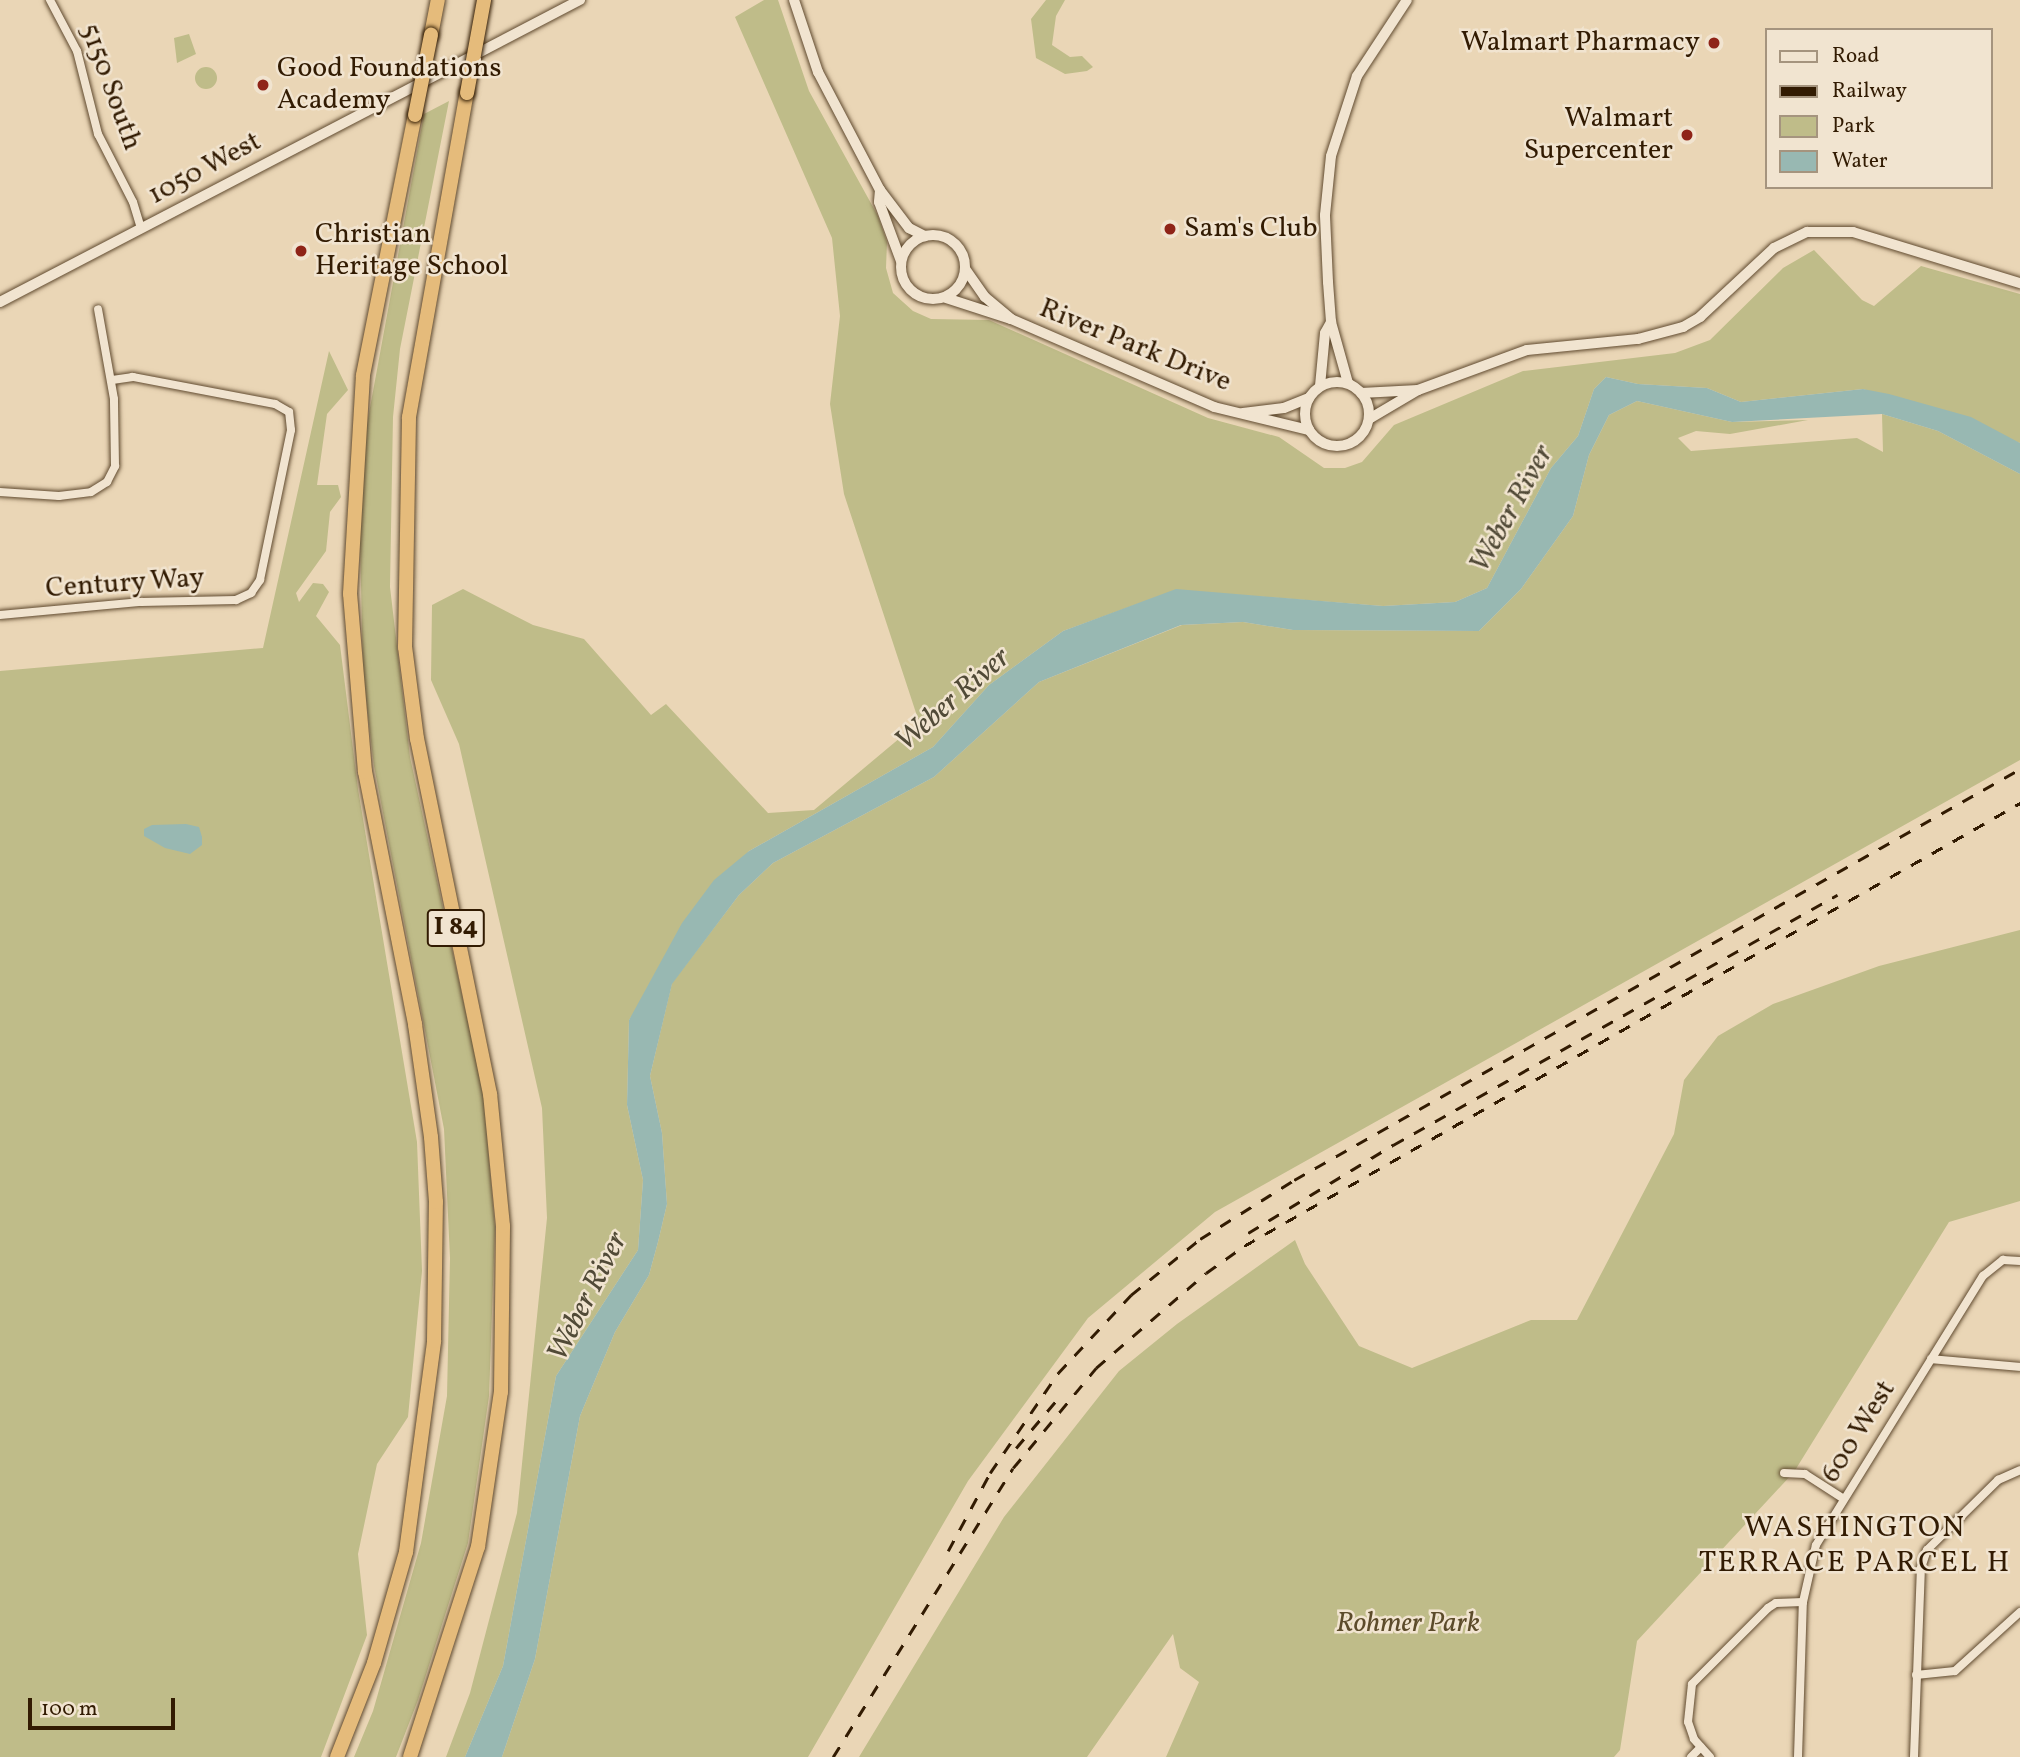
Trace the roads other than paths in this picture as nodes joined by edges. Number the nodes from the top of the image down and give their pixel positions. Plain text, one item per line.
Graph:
1 (50, 0) edge
2 (432, 0) edge
3 (438, 0) edge
4 (484, 0) edge
5 (580, 0) edge
6 (794, 0) edge
7 (1407, 0) edge
8 (431, 35) junction
9 (880, 190) junction
10 (141, 228) junction
11 (925, 236) junction
12 (901, 261) junction
13 (966, 270) junction
14 (2020, 283) edge
15 (946, 298) junction
16 (0, 302) edge
17 (98, 309) dead end
18 (1011, 319) junction
19 (1331, 322) junction
20 (112, 380) junction
21 (1348, 383) junction
22 (1320, 386) junction
23 (1419, 390) junction
24 (1362, 393) junction
25 (1309, 398) junction
26 (1243, 413) junction
27 (1369, 419) junction
28 (1309, 430) junction
29 (0, 492) edge
30 (0, 615) edge
31 (2020, 1261) edge
32 (1931, 1359) junction
33 (2020, 1367) edge
34 (2020, 1470) edge
35 (1784, 1474) dead end
36 (1844, 1499) junction
37 (1803, 1602) junction
38 (2020, 1612) edge
39 (1916, 1675) junction
40 (1701, 1747) junction
41 (337, 1757) edge
42 (410, 1757) edge
43 (1691, 1757) edge
44 (1710, 1757) edge
45 (1798, 1757) edge
46 (1914, 1757) edge

1 - 10 street, 5150 South
2 - 8 highway
3 - 8 highway, I 84
4 - 42 highway, I 84, bridge
5 - 10 street, 1050 West
6 - 9 street
7 - 19 street
8 - 41 highway, I 84, bridge
9 - 11 street
9 - 12 street
10 - 16 street, 1050 West
11 - 12 street
11 - 13 street
12 - 15 street
13 - 15 street
13 - 18 street, River Park Drive
14 - 23 street
15 - 18 street, River Park Drive
17 - 20 street
18 - 26 street, River Park Drive
19 - 21 street
19 - 22 street
20 - 29 street
20 - 30 street, Century Way
21 - 22 street
21 - 24 street
22 - 25 street
23 - 24 street
23 - 27 street
24 - 27 street
25 - 26 street, River Park Drive
25 - 28 street
26 - 28 street, River Park Drive
27 - 28 street
31 - 32 street, 600 West
32 - 33 street
32 - 36 street, 600 West
34 - 39 street
35 - 36 street
36 - 37 street, 600 West
37 - 40 street
37 - 45 street
38 - 39 street
39 - 46 street
40 - 43 street
40 - 44 street

